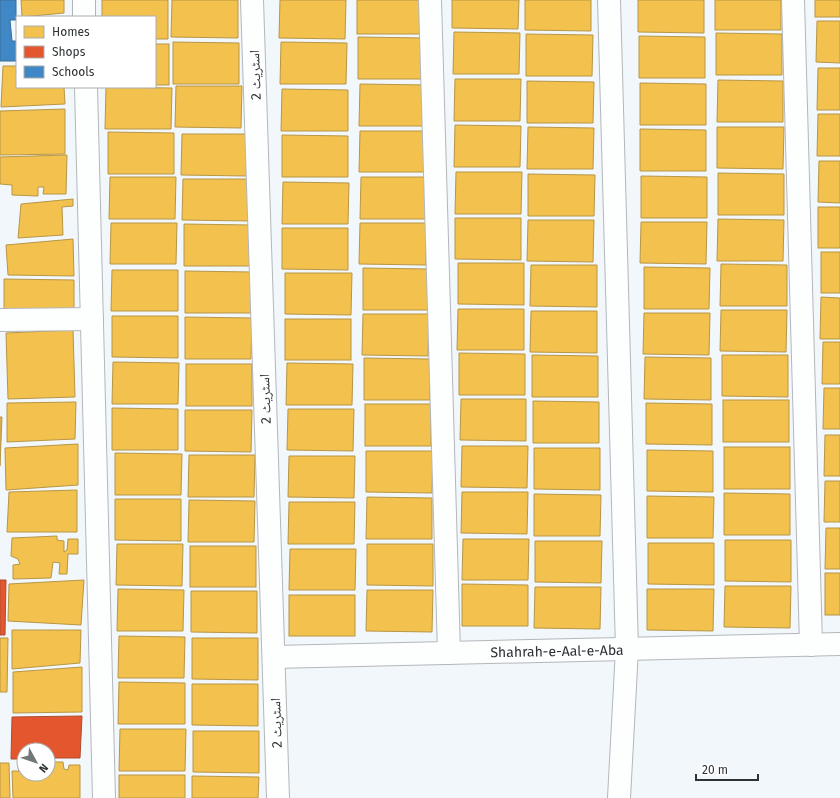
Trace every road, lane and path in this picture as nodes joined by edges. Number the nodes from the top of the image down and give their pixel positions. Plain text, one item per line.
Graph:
1 (84, 0) edge
2 (252, 0) edge
3 (430, 0) edge
4 (609, 0) edge
5 (793, 0) edge
6 (84, 16) edge
7 (86, 88) edge
8 (92, 319) junction
9 (0, 320) edge
10 (840, 644) edge
11 (811, 645) junction
12 (627, 649) junction
13 (449, 653) junction
14 (274, 657) junction
15 (104, 798) edge
16 (278, 798) edge
17 (619, 798) edge

1 - 6 street
2 - 14 street, اسٹریٹ 2
3 - 13 street
4 - 12 street
5 - 11 street
7 - 8 street
8 - 9 street
8 - 15 street
10 - 11 street, Shahrah-e-Aal-e-Aba
11 - 12 street, Shahrah-e-Aal-e-Aba
12 - 13 street, Shahrah-e-Aal-e-Aba
12 - 17 street
13 - 14 street, Shahrah-e-Aal-e-Aba
14 - 16 street, اسٹریٹ 2

